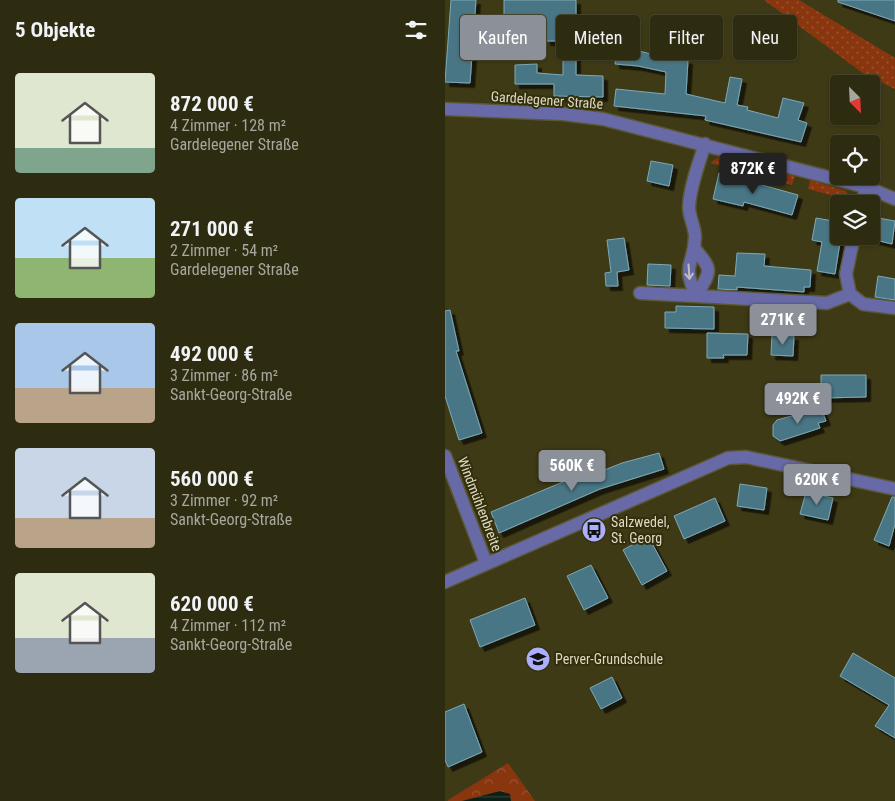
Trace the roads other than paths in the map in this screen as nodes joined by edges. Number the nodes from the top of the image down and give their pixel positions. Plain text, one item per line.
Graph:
1 (445, 109) edge
2 (705, 144) junction
3 (865, 187) junction
4 (864, 195) edge
5 (895, 199) edge
6 (852, 245) edge
7 (694, 248) junction
8 (640, 293) dead end
9 (850, 294) junction
10 (696, 296) junction
11 (895, 308) edge
12 (445, 456) edge
13 (895, 489) edge
14 (487, 563) junction
15 (445, 582) edge

1 - 2 street, Gardelegener Straße
2 - 3 street, Gardelegener Straße
2 - 7 street
3 - 4 street
3 - 5 street, Gardelegener Straße
6 - 9 street
7 -> 10 street
7 - 10 street
8 - 10 street
9 - 10 street
9 - 11 street
12 - 14 street, Windmühlenbreite
13 - 14 street
14 - 15 street

